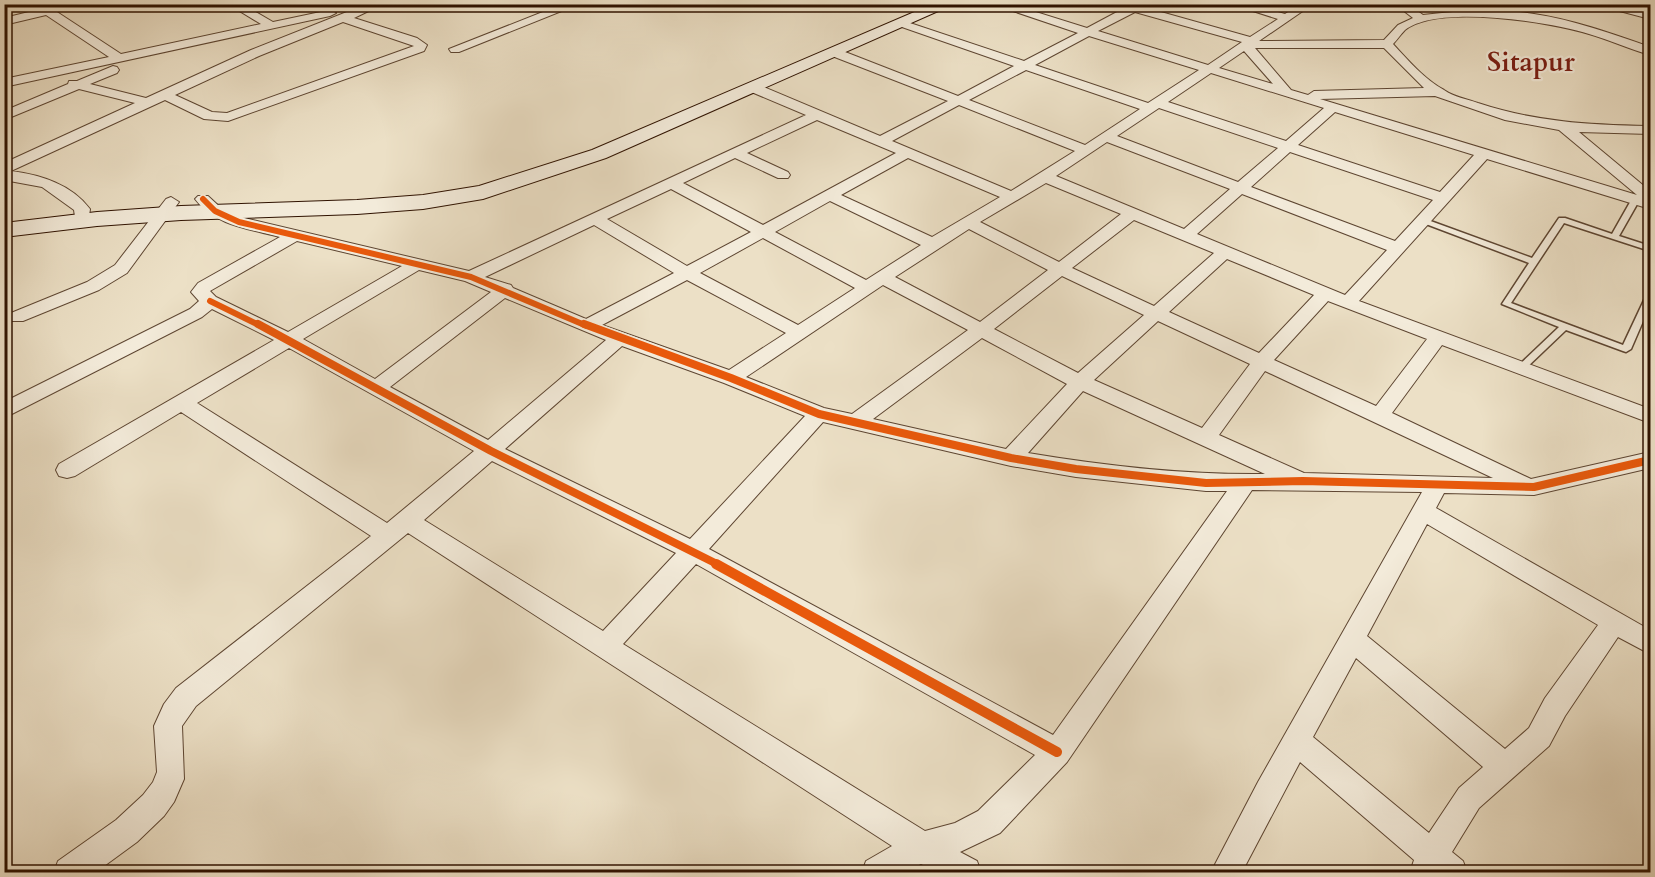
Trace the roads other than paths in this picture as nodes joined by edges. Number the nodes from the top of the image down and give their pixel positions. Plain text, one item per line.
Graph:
1 (77, 4) edge
2 (233, 4) edge
3 (378, 4) edge
4 (574, 4) edge
5 (930, 4) edge
6 (947, 4) edge
7 (998, 4) edge
8 (1236, 4) edge
9 (1308, 4) edge
10 (1400, 4) edge
11 (1507, 4) edge
12 (1598, 4) edge
13 (319, 5) edge
14 (1138, 6) edge
15 (1618, 7) edge
16 (48, 11) junction
17 (339, 16) junction
18 (1522, 16) junction
19 (1650, 16) edge
20 (1287, 18) junction
21 (1421, 19) junction
22 (4, 22) edge
23 (903, 24) junction
24 (270, 25) junction
25 (1088, 32) junction
26 (1626, 41) junction
27 (1650, 41) edge
28 (1248, 43) junction
29 (1387, 44) junction
30 (455, 49) dead end
31 (152, 51) junction
32 (1650, 51) edge
33 (836, 53) junction
34 (119, 58) junction
35 (1026, 65) junction
36 (1208, 69) junction
37 (40, 75) junction
38 (4, 83) edge
39 (77, 85) junction
40 (754, 88) junction
41 (1437, 92) junction
42 (166, 95) junction
43 (1292, 95) junction
44 (958, 101) junction
45 (149, 103) junction
46 (1154, 105) junction
47 (1333, 107) junction
48 (816, 115) junction
49 (4, 116) edge
50 (1562, 126) junction
51 (1650, 130) edge
52 (1106, 137) junction
53 (880, 142) junction
54 (1288, 146) junction
55 (1086, 150) junction
56 (735, 153) junction
57 (906, 153) junction
58 (1484, 153) junction
59 (4, 168) edge
60 (4, 175) edge
61 (783, 175) dead end
62 (1045, 177) junction
63 (672, 183) junction
64 (1240, 188) junction
65 (829, 195) junction
66 (1010, 196) junction
67 (1443, 198) junction
68 (1643, 199) edge
69 (1650, 204) edge
70 (209, 205) junction
71 (166, 208) junction
72 (1132, 214) junction
73 (82, 215) junction
74 (594, 219) junction
75 (4, 220) edge
76 (1422, 221) junction
77 (969, 223) junction
78 (4, 230) edge
79 (763, 232) junction
80 (293, 236) junction
81 (1185, 236) junction
82 (1614, 237) junction
83 (933, 244) junction
84 (1398, 248) junction
85 (1650, 249) edge
86 (1225, 252) junction
87 (1534, 261) junction
88 (419, 263) junction
89 (1060, 269) junction
90 (687, 273) junction
91 (471, 277) junction
92 (874, 282) junction
93 (505, 290) junction
94 (1325, 294) junction
95 (1650, 300) edge
96 (210, 301) junction
97 (1348, 303) junction
98 (1157, 313) junction
99 (17, 317) dead end
100 (588, 325) junction
101 (1565, 326) junction
102 (981, 330) junction
103 (798, 332) junction
104 (1439, 336) junction
105 (619, 339) junction
106 (290, 340) junction
107 (1262, 362) junction
108 (1521, 368) junction
109 (731, 378) junction
110 (1080, 382) junction
111 (376, 388) junction
112 (182, 403) junction
113 (4, 411) edge
114 (819, 414) junction
115 (1378, 416) junction
116 (1650, 416) edge
117 (854, 423) junction
118 (1204, 439) junction
119 (491, 451) junction
120 (1011, 458) junction
121 (1650, 460) edge
122 (67, 470) dead end
123 (1304, 481) junction
124 (1438, 483) junction
125 (1244, 484) junction
126 (1534, 487) junction
127 (1423, 512) junction
128 (398, 528) junction
129 (693, 551) junction
130 (1614, 622) junction
131 (1649, 638) edge
132 (1352, 639) junction
133 (605, 646) junction
134 (1296, 741) junction
135 (1057, 752) junction
136 (1505, 767) junction
137 (922, 847) junction
138 (1436, 868) edge
139 (69, 873) edge
140 (877, 873) edge
141 (966, 873) edge
142 (1226, 873) edge

1 - 16 street
2 - 24 street
3 - 17 street
4 - 30 street
5 - 70 street
6 - 23 street
7 - 25 street
8 - 20 street
9 - 20 street
10 - 21 street
11 - 18 street
12 - 15 street
13 - 17 street
14 - 25 street
14 - 28 street
15 - 19 street
16 - 22 street
16 - 34 street
17 - 24 street
17 - 42 street
17 - 42 street
18 - 21 street
18 - 26 street
20 - 28 street
21 - 29 street
23 - 33 street
23 - 35 street
24 - 31 street
25 - 35 street
25 - 36 street
26 - 27 street
26 - 32 street
28 - 29 street
28 - 36 street
28 - 43 street
29 - 41 street
31 - 34 street
31 - 39 street
33 - 40 street
33 - 44 street
34 - 37 street
35 - 44 street
35 - 46 street
36 - 43 street
36 - 46 street
37 - 38 street
37 - 39 street
39 - 45 street
39 - 49 street
40 - 48 street
40 - 70 street
41 - 43 street
41 - 50 street
42 - 45 street
43 - 47 street
44 - 53 street
44 - 55 street
45 - 59 street
46 - 52 street
46 - 54 street
47 - 54 street
47 - 58 street
48 - 53 street
48 - 56 street
50 - 51 street
50 - 68 street
52 - 55 street
52 - 64 street
53 - 57 street
54 - 64 street
54 - 67 street
55 - 62 street
56 - 61 street
56 - 63 street
57 - 65 street
57 - 66 street
58 - 67 street
58 - 68 street
60 - 73 street
62 - 66 street
62 - 72 street
63 - 74 street
63 - 79 street
64 - 81 street
64 - 84 street
65 - 79 street
65 - 83 street
66 - 77 street
67 - 76 street
68 - 69 street
68 - 82 lane
70 - 71 street
70 - 80 street
71 - 73 street
71 - 99 street
72 - 81 street
72 - 89 street
73 - 75 street
73 - 78 street
74 - 90 street
74 - 91 street
76 - 84 street
76 - 87 lane
77 - 83 street
77 - 89 street
79 - 90 street
79 - 92 street
80 - 88 street
80 - 96 street
81 - 86 street
82 - 85 lane
82 - 87 lane
83 - 92 street
84 - 97 street
86 - 94 street
86 - 98 street
87 - 101 lane
88 - 91 street
88 - 106 street
89 - 98 street
89 - 102 street
90 - 100 street
90 - 103 street
91 - 93 street
92 - 102 street
92 - 103 street
93 - 100 street
93 - 111 street
94 - 97 street
94 - 107 street
95 - 101 lane
96 - 106 street
96 - 113 street
97 - 104 street
98 - 107 street
98 - 110 street
100 - 105 street
101 - 108 lane
102 - 110 street
102 - 117 street
103 - 109 street
104 - 108 street
104 - 115 street
105 - 109 street
105 - 119 street
106 - 111 street
106 - 112 street
107 - 115 street
107 - 118 street
108 - 116 street
109 - 114 street
110 - 118 street
110 - 120 street
111 - 119 street
112 - 122 street
112 - 128 street
114 - 117 street
114 - 129 street
115 - 126 street
117 - 120 street
118 - 123 street
119 - 128 street
119 - 129 street
120 - 125 street
121 - 126 street
123 - 124 street
123 - 125 street
124 - 126 street
124 - 127 street
125 - 135 street
127 - 130 street
127 - 132 street
128 - 133 street
128 - 139 street
129 - 133 street
129 - 135 street
130 - 131 street
130 - 136 street
132 - 134 street
132 - 136 street
133 - 137 street
134 - 138 street
134 - 142 street
135 - 137 street
136 - 138 street
137 - 140 street
137 - 141 street

